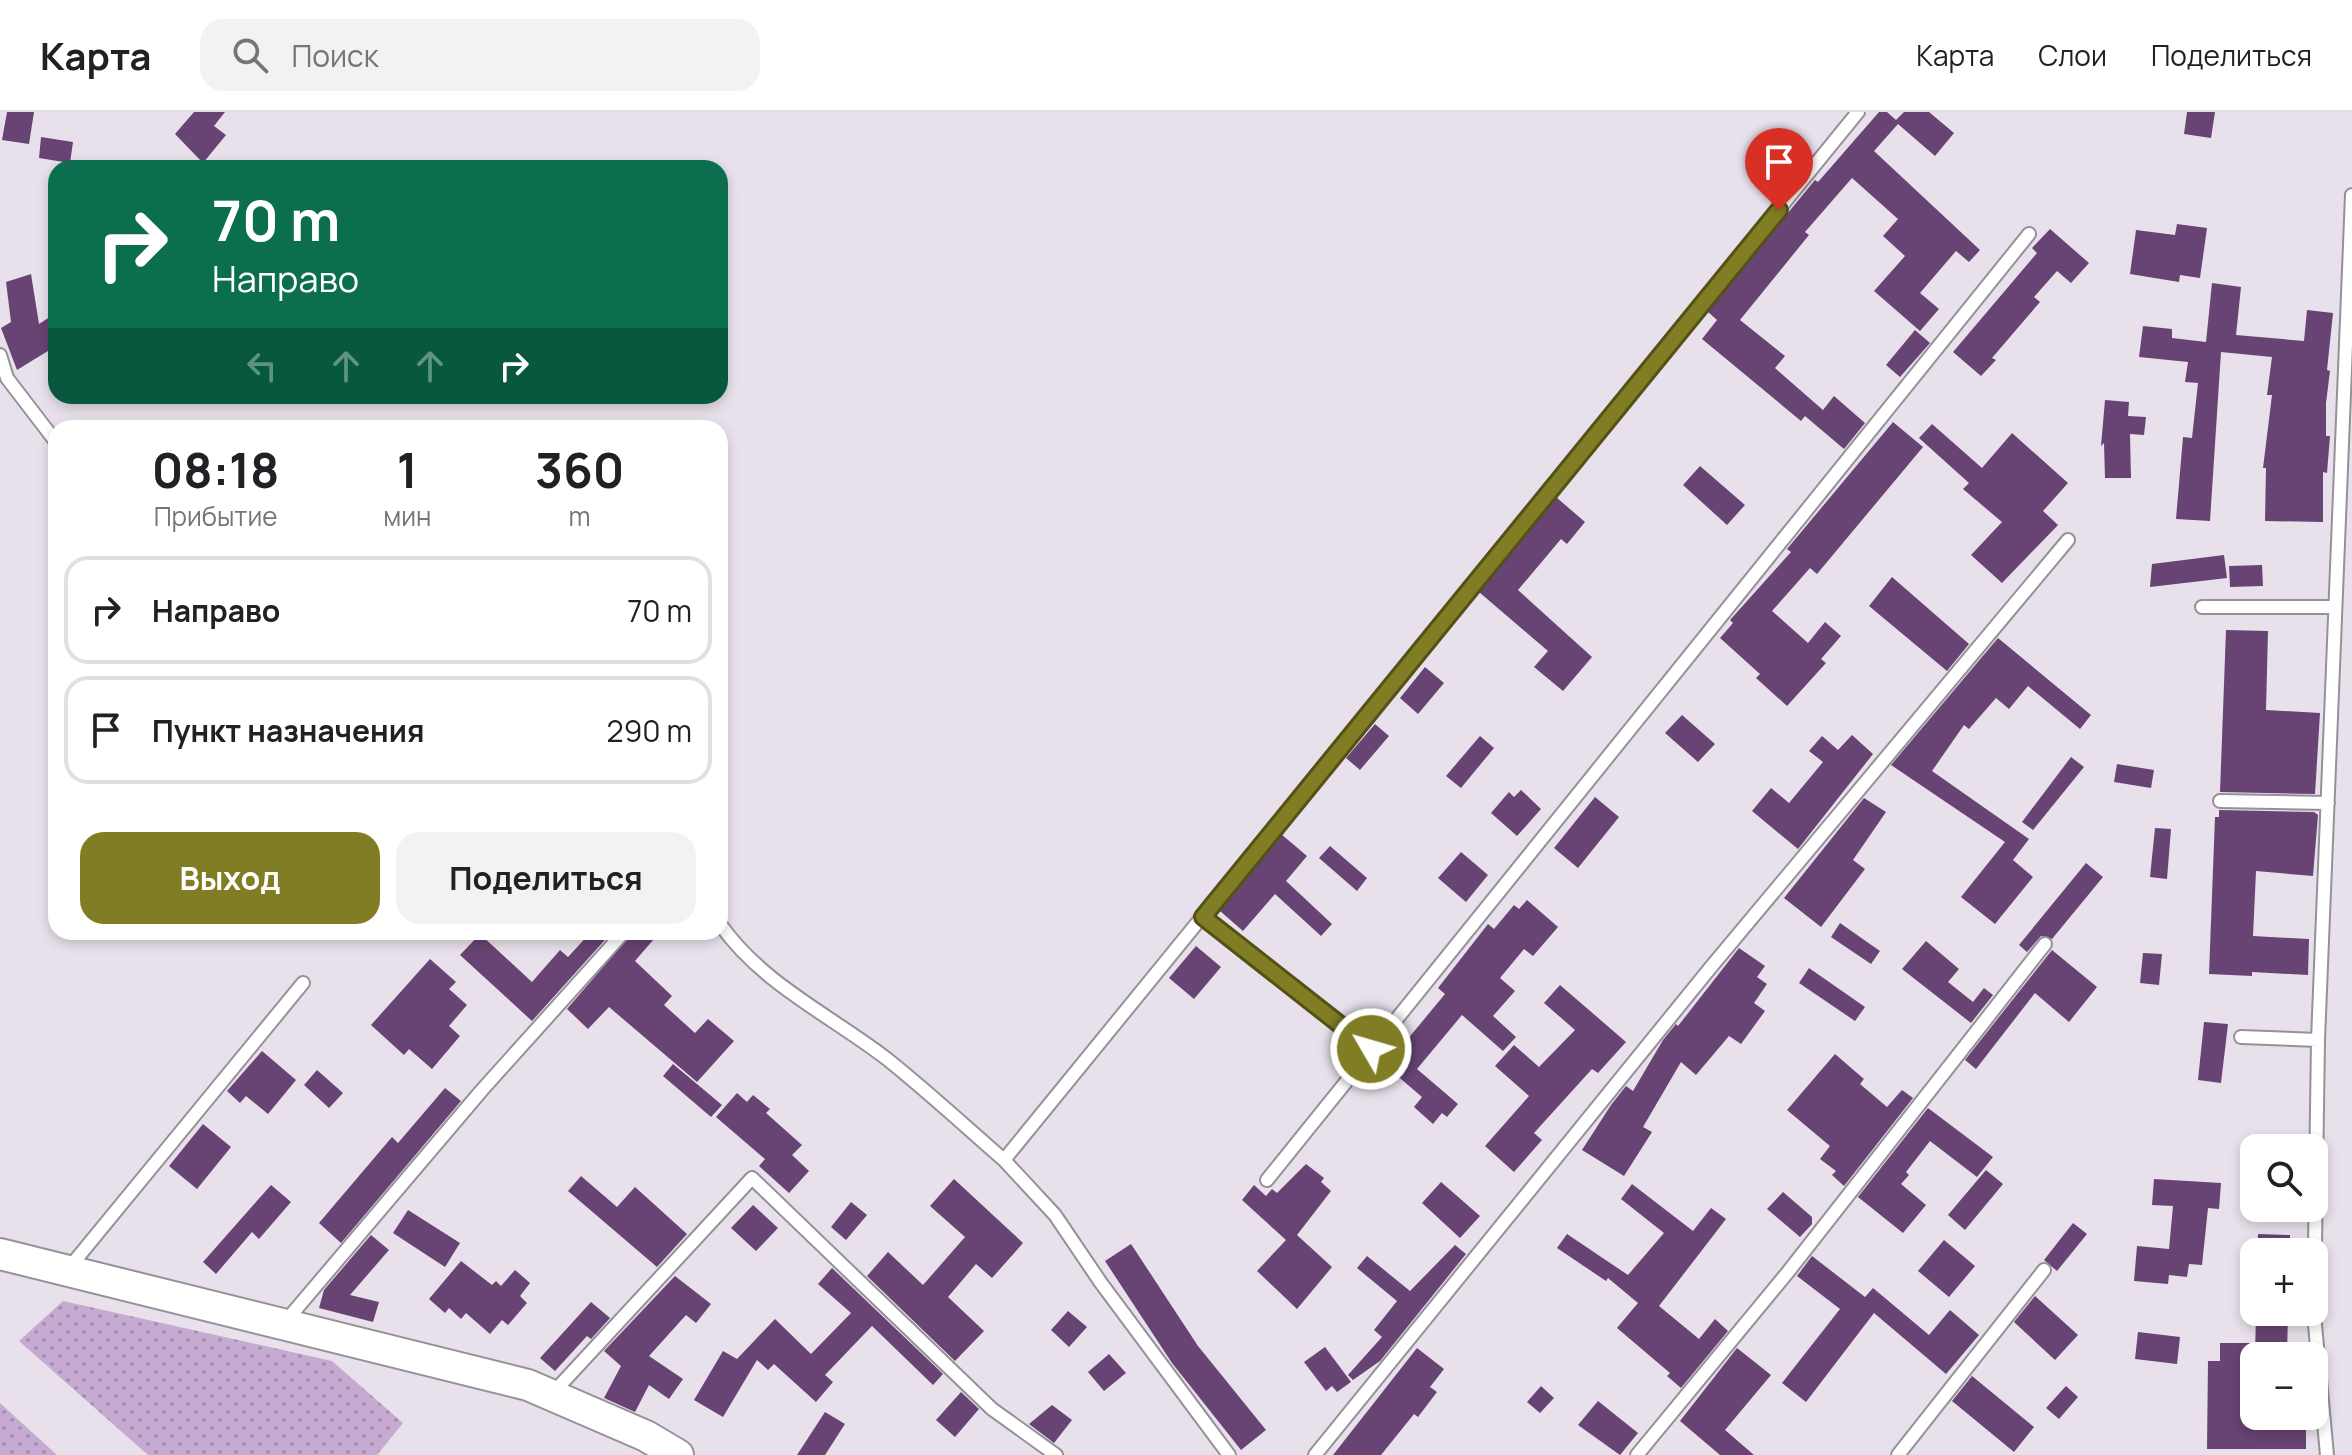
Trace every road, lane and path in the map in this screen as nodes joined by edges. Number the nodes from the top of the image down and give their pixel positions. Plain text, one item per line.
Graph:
1 (1858, 112) edge
2 (2352, 195) edge
3 (2029, 234) dead end
4 (0, 355) edge
5 (48, 432) edge
6 (2068, 540) dead end
7 (2202, 607) dead end
8 (2334, 607) junction
9 (2220, 801) dead end
10 (2328, 803) junction
11 (1203, 917) junction
12 (728, 936) edge
13 (617, 940) edge
14 (2045, 944) dead end
15 (303, 983) dead end
16 (2241, 1037) dead end
17 (2318, 1040) junction
18 (1371, 1049) junction
19 (1004, 1160) junction
20 (1267, 1180) dead end
21 (0, 1254) edge
22 (2044, 1270) dead end
23 (67, 1271) junction
24 (284, 1324) junction
25 (552, 1394) junction
26 (678, 1455) edge
27 (1056, 1455) edge
28 (1229, 1455) edge
29 (1315, 1455) edge
30 (1637, 1455) edge
31 (1898, 1455) edge
32 (2327, 1455) edge

1 - 11 lane
2 - 8 lane
3 - 18 lane
4 - 5 lane
6 - 29 lane
7 - 8 lane
8 - 10 lane
9 - 10 lane
10 - 17 lane
11 - 18 lane
11 - 19 lane
12 - 19 lane
13 - 24 lane
14 - 30 lane
15 - 23 lane
16 - 17 lane
17 - 32 lane
18 - 20 lane
19 - 28 lane
21 - 23 street
22 - 31 lane
23 - 24 street
24 - 25 street
25 - 26 street
25 - 27 lane

